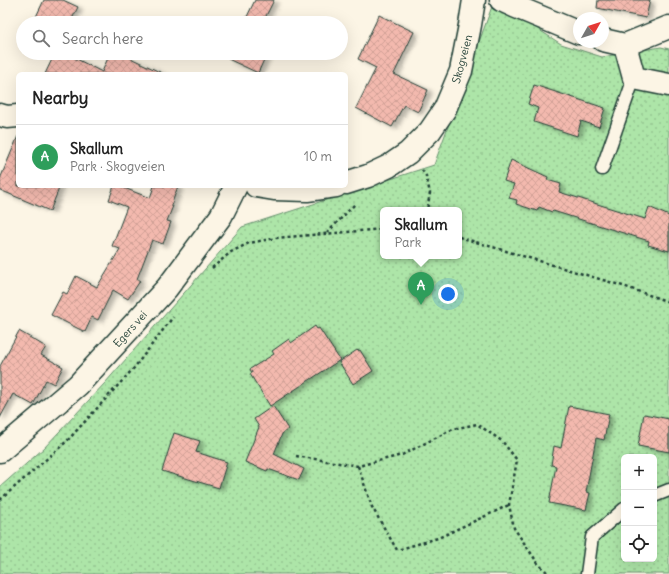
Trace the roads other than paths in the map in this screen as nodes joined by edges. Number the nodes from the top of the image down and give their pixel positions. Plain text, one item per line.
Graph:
1 (474, 0) edge
2 (501, 0) edge
3 (669, 27) edge
4 (573, 31) edge
5 (609, 41) edge
6 (625, 45) junction
7 (634, 78) junction
8 (669, 85) edge
9 (0, 115) edge
10 (16, 116) edge
11 (602, 169) dead end
12 (348, 182) edge
13 (235, 188) edge
14 (268, 188) edge
15 (322, 188) edge
16 (0, 451) edge
17 (669, 490) edge
18 (657, 495) edge
19 (621, 512) edge
20 (587, 574) edge

1 - 12 street, Skogveien
2 - 4 street
3 - 6 street
5 - 6 street
6 - 7 street
7 - 8 street
7 - 11 lane
9 - 10 street
13 - 16 street, Egers vei
14 - 15 street
17 - 18 lane
19 - 20 lane

